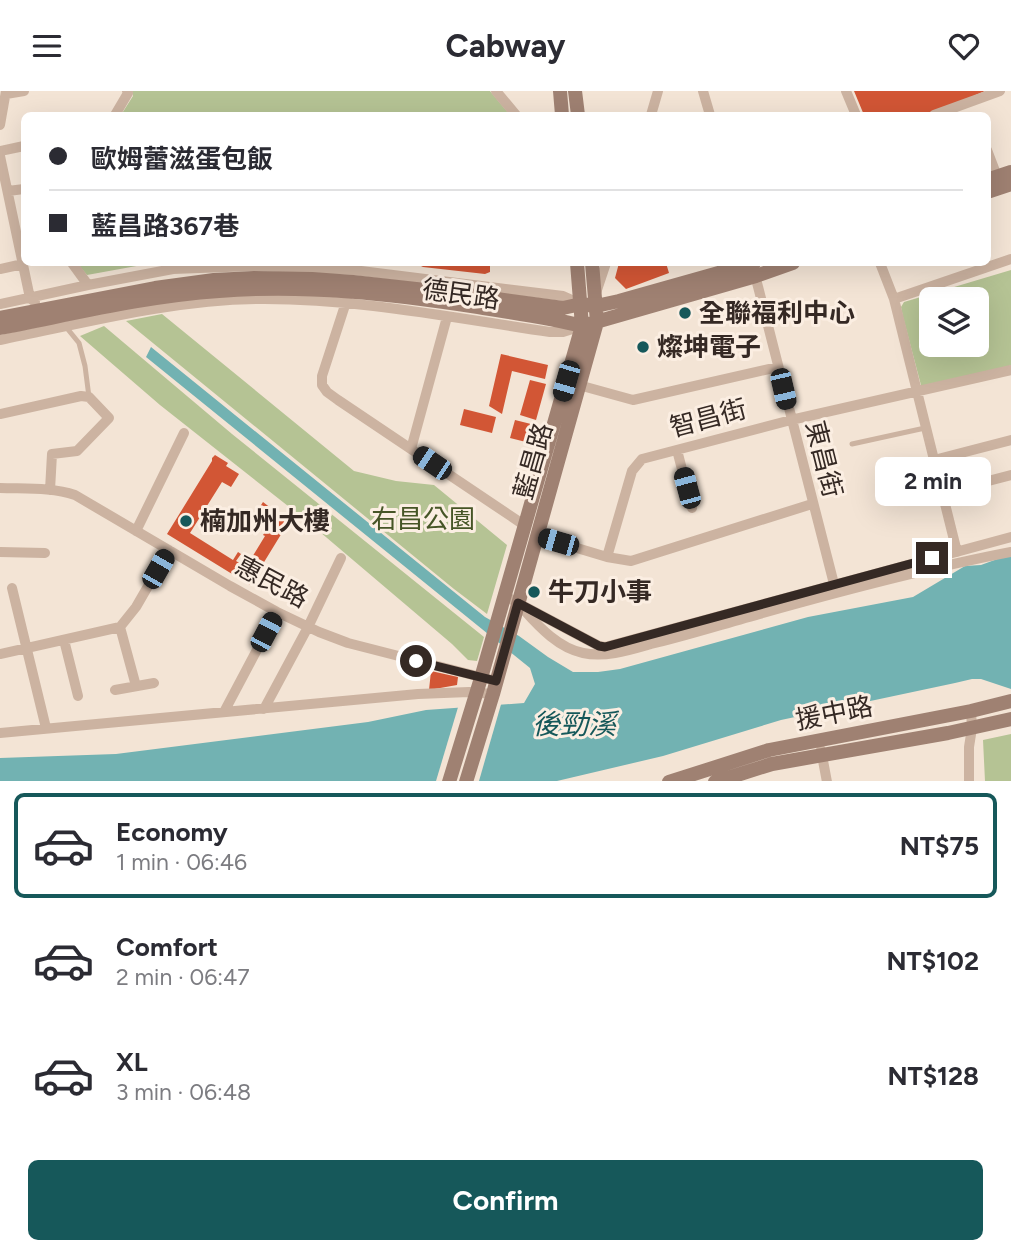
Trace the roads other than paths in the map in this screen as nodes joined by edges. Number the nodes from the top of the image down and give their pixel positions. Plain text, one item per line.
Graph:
1 (24, 91) edge
2 (127, 91) edge
3 (496, 91) edge
4 (560, 91) edge
5 (575, 91) edge
6 (659, 91) edge
7 (703, 91) edge
8 (846, 91) edge
9 (994, 92) edge
10 (6, 93) edge
11 (969, 103) junction
12 (117, 112) edge
13 (514, 112) edge
14 (562, 112) edge
15 (578, 112) edge
16 (652, 112) edge
17 (709, 112) edge
18 (855, 112) edge
19 (943, 112) edge
20 (973, 112) edge
21 (0, 125) edge
22 (21, 147) edge
23 (0, 151) edge
24 (0, 156) edge
25 (991, 159) edge
26 (1001, 180) edge
27 (4, 184) edge
28 (21, 256) edge
29 (1011, 258) edge
30 (21, 264) edge
31 (991, 265) edge
32 (23, 266) edge
33 (74, 266) edge
34 (174, 266) edge
35 (253, 266) edge
36 (578, 266) edge
37 (592, 266) edge
38 (605, 266) edge
39 (754, 266) edge
40 (881, 266) edge
41 (988, 266) edge
42 (0, 269) edge
43 (351, 281) edge
44 (88, 285) junction
45 (30, 298) junction
46 (894, 299) junction
47 (591, 302) junction
48 (0, 304) edge
49 (56, 317) junction
50 (447, 317) junction
51 (0, 318) edge
52 (597, 322) junction
53 (582, 326) junction
54 (0, 328) edge
55 (0, 340) edge
56 (778, 367) junction
57 (1011, 370) edge
58 (573, 383) junction
59 (916, 391) junction
60 (89, 397) junction
61 (0, 414) edge
62 (791, 420) junction
63 (925, 428) junction
64 (184, 433) dead end
65 (1011, 439) edge
66 (852, 444) dead end
67 (411, 449) junction
68 (677, 450) junction
69 (934, 460) junction
70 (1011, 475) edge
71 (0, 488) edge
72 (50, 490) junction
73 (942, 493) junction
74 (813, 504) junction
75 (692, 508) dead end
76 (524, 525) junction
77 (136, 531) junction
78 (537, 536) junction
79 (1011, 537) edge
80 (169, 550) junction
81 (0, 552) edge
82 (957, 552) junction
83 (1011, 552) edge
84 (45, 553) dead end
85 (607, 557) junction
86 (341, 558) dead end
87 (834, 584) junction
88 (12, 587) dead end
89 (503, 595) junction
90 (518, 603) junction
91 (277, 612) junction
92 (308, 627) junction
93 (120, 628) junction
94 (64, 641) junction
95 (27, 648) junction
96 (0, 654) edge
97 (481, 678) junction
98 (154, 683) dead end
99 (136, 686) junction
100 (115, 690) dead end
101 (493, 692) junction
102 (78, 696) dead end
103 (475, 697) junction
104 (1011, 701) edge
105 (264, 709) junction
106 (971, 711) junction
107 (224, 712) junction
108 (1011, 719) edge
109 (47, 728) junction
110 (972, 728) junction
111 (0, 733) edge
112 (821, 748) junction
113 (690, 778) edge
114 (449, 781) edge
115 (466, 781) edge
116 (718, 781) edge
117 (827, 781) edge
118 (969, 781) edge

1 - 10 street
2 - 12 street
3 - 13 street
4 - 14 street
5 - 15 street
6 - 16 street
7 - 17 street
8 - 18 street
9 - 11 street
10 - 21 street
11 - 19 street
11 - 20 street
22 - 23 street
24 - 27 street
25 - 26 street
27 - 28 street
29 - 31 street
30 - 42 street
32 - 45 street
33 - 44 street
34 - 44 street, 德民路
35 - 43 street, 德民路
36 - 47 street
37 - 47 street
38 - 47 street, 藍昌路
39 - 47 street, 德民路
39 - 52 street, 德民路
39 - 56 street, 東昌街
40 - 46 street
41 - 46 street
43 - 47 street, 德民路
43 - 49 street, 德民路
43 - 50 street, 德民路
43 - 53 street, 德民路
43 - 67 street
44 - 45 street, 德民路
45 - 48 street, 德民路
45 - 49 street
46 - 59 street
47 - 52 street, 藍昌路
47 - 53 street, 藍昌路
49 - 51 street, 德民路
49 - 54 street, 德民路
49 - 55 street, 德民路
49 - 60 lane
50 - 53 street, 德民路
50 - 67 street
52 - 53 street, 德民路
52 - 58 street, 藍昌路
53 - 58 street, 藍昌路
56 - 58 street
56 - 62 street, 東昌街
57 - 59 street, 智昌街
58 - 76 street, 藍昌路
58 - 78 street, 藍昌路
59 - 62 street, 智昌街
59 - 63 street
60 - 61 street
60 - 72 street
62 - 68 street, 智昌街
62 - 74 street, 東昌街
63 - 66 lane
63 - 69 street
64 - 77 street
65 - 69 street
67 - 76 street
68 - 75 street
68 - 85 street, 智昌街
69 - 73 street
70 - 73 street
71 - 72 street, 惠民路
72 - 77 street, 惠民路
73 - 82 street
74 - 85 street
74 - 87 street, 東昌街
76 - 78 street
76 - 89 street, 藍昌路
77 - 80 street, 惠民路
78 - 85 street
78 - 90 street, 藍昌路
79 - 82 street
80 - 91 street, 惠民路
80 - 93 street
81 - 84 street
82 - 87 street
83 - 90 street
86 - 92 street
87 - 90 street
88 - 95 street
89 - 90 street
89 - 97 street, 藍昌路
90 - 101 street, 藍昌路
91 - 92 street, 惠民路
91 - 107 street
92 - 97 street, 惠民路
92 - 105 street
93 - 94 street
93 - 99 street
94 - 95 street
94 - 102 street
95 - 96 street
95 - 109 street
97 - 101 street, 惠民路
97 - 103 street
98 - 99 street
99 - 100 street
101 - 103 street
101 - 115 street
103 - 105 street
103 - 114 street
104 - 106 street, 援中路
105 - 107 street
106 - 110 street
106 - 112 street, 援中路
107 - 109 street
108 - 110 street, 援中路
109 - 111 street
110 - 112 street, 援中路
110 - 118 street
112 - 113 street, 援中路
112 - 116 street, 援中路
112 - 117 street

